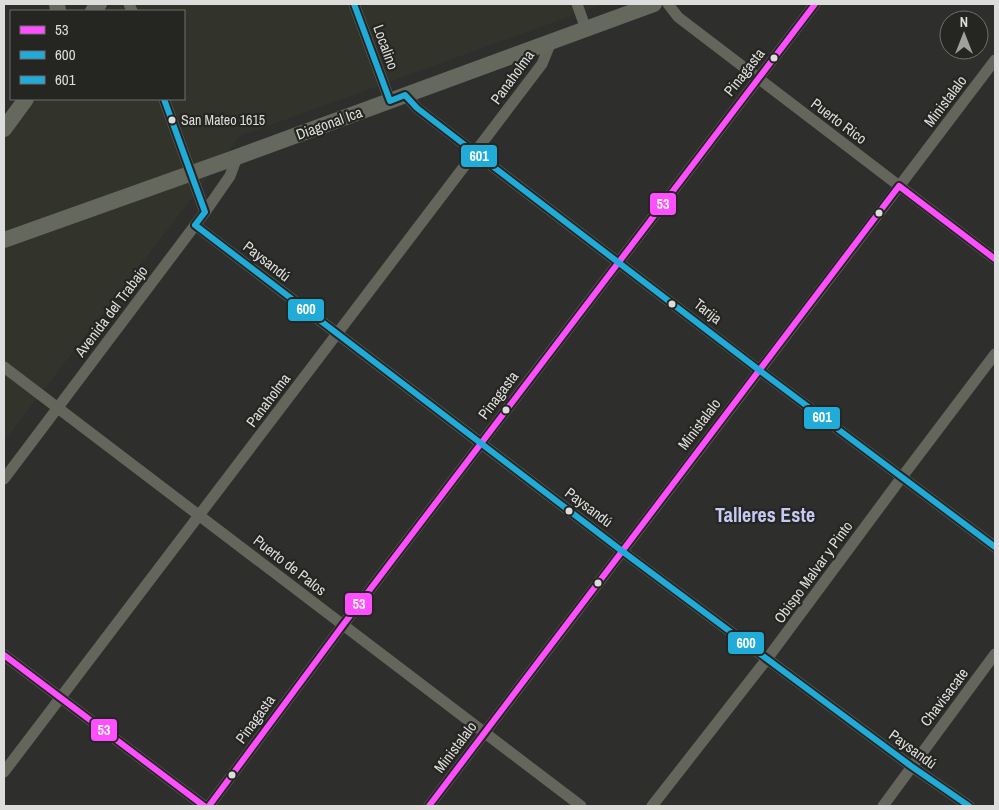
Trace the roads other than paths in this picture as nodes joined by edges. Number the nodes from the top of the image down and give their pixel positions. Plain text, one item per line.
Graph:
1 (354, 4) edge
2 (577, 4) edge
3 (654, 4) edge
4 (668, 4) edge
5 (815, 4) edge
6 (586, 29) junction
7 (551, 42) junction
8 (995, 60) edge
9 (758, 78) junction
10 (398, 98) junction
11 (25, 100) edge
12 (164, 100) edge
13 (4, 129) edge
14 (474, 152) junction
15 (237, 157) junction
16 (190, 173) junction
17 (899, 186) junction
18 (205, 212) junction
19 (195, 225) junction
20 (4, 240) edge
21 (995, 259) edge
22 (618, 262) junction
23 (337, 334) junction
24 (995, 354) edge
25 (4, 367) edge
26 (759, 370) junction
27 (57, 407) junction
28 (480, 444) junction
29 (902, 477) junction
30 (4, 478) edge
31 (199, 514) junction
32 (995, 547) edge
33 (622, 550) junction
34 (342, 625) junction
35 (995, 654) edge
36 (4, 655) edge
37 (767, 659) junction
38 (60, 699) junction
39 (484, 733) junction
40 (911, 766) junction
41 (4, 772) edge
42 (204, 806) edge
43 (209, 806) edge
44 (429, 806) edge
45 (581, 806) edge
46 (652, 806) edge
47 (883, 806) edge
48 (969, 806) edge

1 - 10 street, Localino
2 - 6 street
3 - 6 main road, Diagonal Ica
4 - 9 street, Puerto Rico
5 - 9 street, Pinagasta
6 - 7 main road, Diagonal Ica
7 - 10 main road, Diagonal Ica
7 - 14 street, Panaholma
8 - 17 street, Ministalalo
9 - 17 street, Puerto Rico
9 - 22 street, Pinagasta
10 - 14 street, Tarija
10 - 15 main road, Diagonal Ica
11 - 13 main road
12 - 16 street
14 - 22 street, Tarija
14 - 23 street, Panaholma
15 - 16 main road, Diagonal Ica
15 - 18 street, Avenida del Trabajo
16 - 18 street
16 - 20 main road, Diagonal Ica
17 - 21 street, Puerto Rico
17 - 26 street, Ministalalo
18 - 19 street, Avenida del Trabajo
19 - 23 street, Paysandú
19 - 27 street, Avenida del Trabajo
22 - 26 street, Tarija
22 - 28 street, Pinagasta
23 - 28 street, Paysandú
23 - 31 street, Panaholma
24 - 29 street, Obispo Malvar y Pinto
25 - 27 street, Puerto de Palos
26 - 29 street, Tarija
26 - 33 street, Ministalalo
27 - 30 street, Avenida del Trabajo
27 - 31 street, Puerto de Palos
28 - 33 street, Paysandú
28 - 34 street, Pinagasta
29 - 32 street, Tarija
29 - 37 street, Obispo Malvar y Pinto
31 - 34 street, Puerto de Palos
31 - 38 street, Panaholma
33 - 37 street, Paysandú
33 - 39 street, Ministalalo
34 - 39 street, Puerto de Palos
34 - 43 street, Pinagasta
35 - 40 street, Chavisacate
36 - 38 street
37 - 40 street, Paysandú
37 - 46 street, Obispo Malvar y Pinto
38 - 41 street, Panaholma
38 - 42 street
39 - 44 street, Ministalalo
39 - 45 street, Puerto de Palos
40 - 47 street, Chavisacate
40 - 48 street, Paysandú

